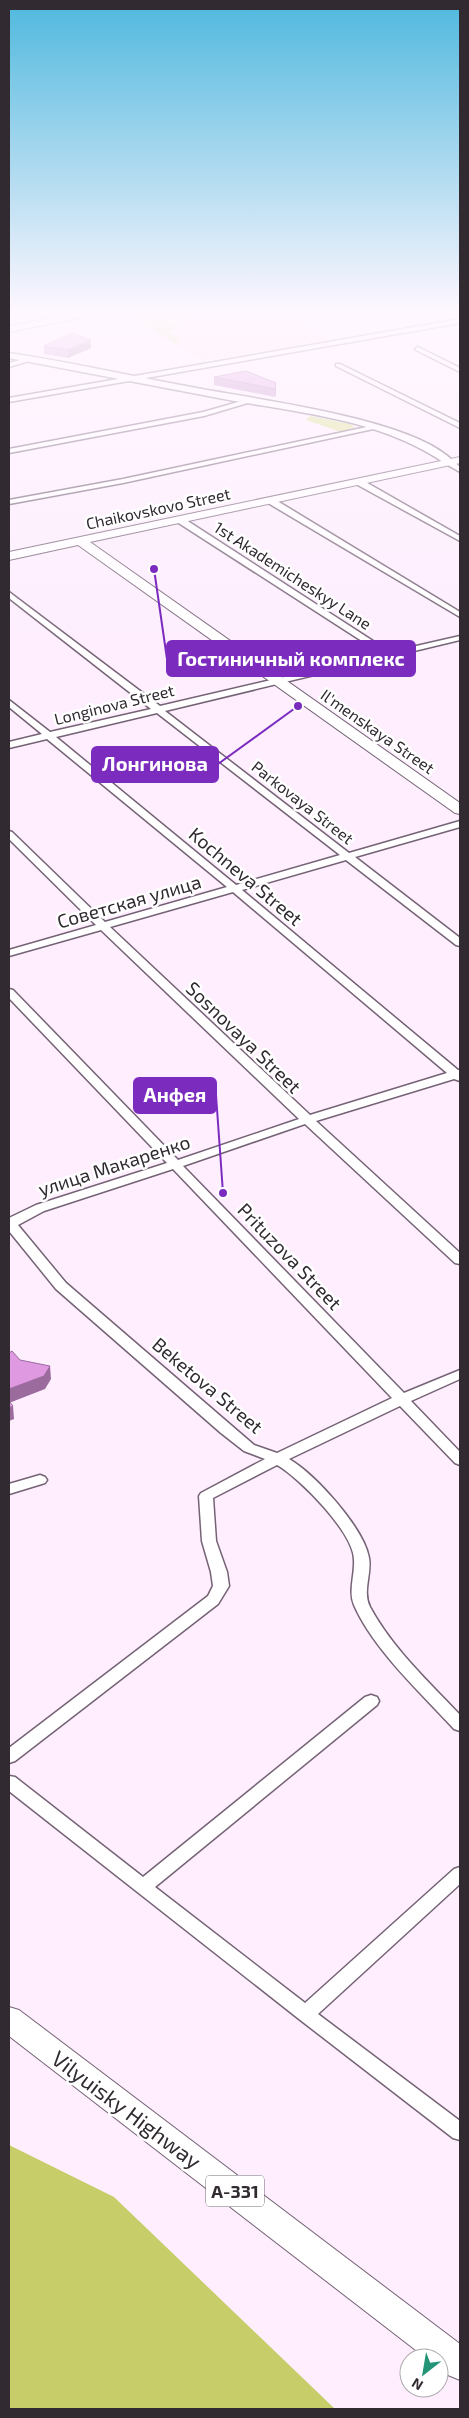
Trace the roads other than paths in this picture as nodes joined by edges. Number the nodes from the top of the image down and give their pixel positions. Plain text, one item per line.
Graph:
1 (147, 425) edge
2 (361, 425) edge
3 (376, 428) junction
4 (9, 451) edge
5 (455, 461) edge
6 (460, 470) edge
7 (359, 482) junction
8 (271, 501) junction
9 (9, 502) edge
10 (180, 520) junction
11 (460, 540) edge
12 (80, 541) junction
13 (9, 556) edge
14 (9, 594) edge
15 (460, 615) edge
16 (460, 638) edge
17 (389, 655) junction
18 (276, 681) junction
19 (9, 703) edge
20 (157, 708) junction
21 (48, 736) junction
22 (9, 745) edge
23 (460, 810) edge
24 (460, 824) edge
25 (9, 834) edge
26 (349, 856) junction
27 (235, 889) junction
28 (103, 927) junction
29 (460, 943) edge
30 (9, 954) edge
31 (9, 992) edge
32 (459, 1075) edge
33 (306, 1120) junction
34 (177, 1165) junction
35 (9, 1224) edge
36 (460, 1260) edge
37 (460, 1374) edge
38 (402, 1398) junction
39 (277, 1458) junction
40 (460, 1460) edge
41 (40, 1480) dead end
42 (9, 1490) edge
43 (372, 1701) dead end
44 (460, 1725) edge
45 (9, 1757) edge
46 (9, 1782) edge
47 (460, 1874) edge
48 (143, 1887) junction
49 (305, 2014) junction
50 (9, 2019) edge
51 (460, 2132) edge
52 (456, 2354) edge

1 - 4 street
2 - 3 street
3 - 5 street
3 - 9 street
5 - 6 street
5 - 7 main road, Chaikovskovo Street
7 - 8 main road, Chaikovskovo Street
7 - 11 street
8 - 10 main road, Chaikovskovo Street
8 - 15 street
10 - 12 main road, Chaikovskovo Street
10 - 17 street, 1st Akademicheskyy Lane
12 - 13 main road, Chaikovskovo Street
12 - 18 main road, Il'menskaya Street
14 - 20 street, Parkovaya Street
16 - 17 street, Longinova Street
17 - 18 street, Longinova Street
18 - 20 street, Longinova Street
18 - 23 main road, Il'menskaya Street
19 - 21 street, Kochneva Street
20 - 21 street, Longinova Street
20 - 26 street, Parkovaya Street
21 - 22 street, Longinova Street
21 - 27 street, Kochneva Street
24 - 26 street, Советская улица
25 - 28 street, Sosnovaya Street
26 - 27 street, Советская улица
26 - 29 street, Parkovaya Street
27 - 28 street, Советская улица
27 - 32 street, Kochneva Street
28 - 30 street, Советская улица
28 - 33 street, Sosnovaya Street
31 - 34 street, Prituzova Street
32 - 33 street, улица Макаренко
33 - 34 street, улица Макаренко
33 - 36 street, Sosnovaya Street
34 - 35 street, улица Макаренко
34 - 38 street, Prituzova Street
35 - 39 street, Beketova Street
37 - 38 street
38 - 39 street
38 - 40 street, Prituzova Street
39 - 44 street, Beketova Street
39 - 45 street
41 - 42 street
43 - 48 street
46 - 48 street
47 - 49 street
48 - 49 street
49 - 51 street
50 - 52 main road, Vilyuisky Highway / А-331

